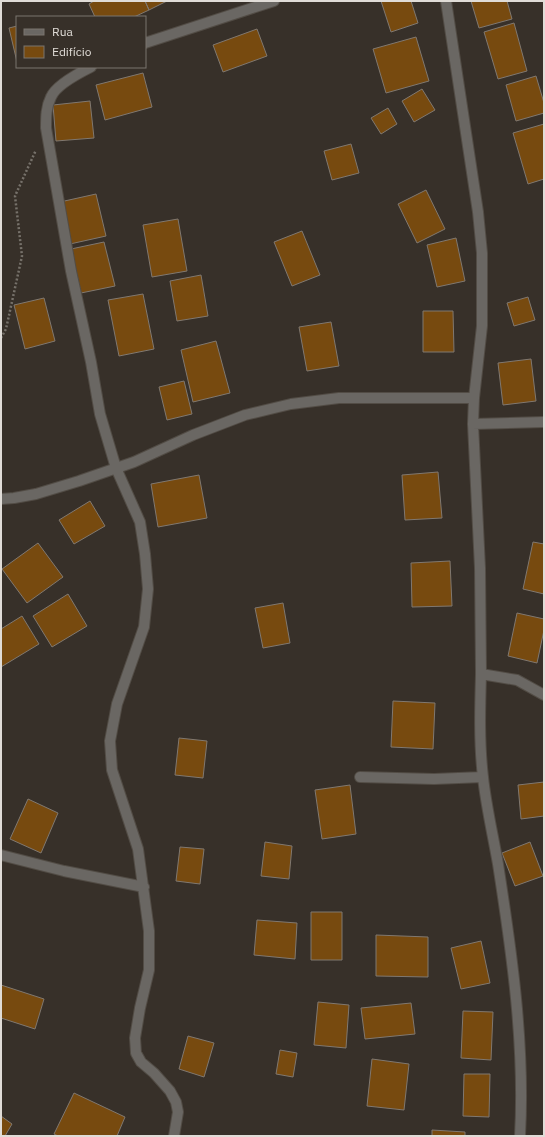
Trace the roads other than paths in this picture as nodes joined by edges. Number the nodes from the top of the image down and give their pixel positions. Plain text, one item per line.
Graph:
1 (274, 1) edge
2 (446, 1) edge
3 (146, 43) edge
4 (88, 68) edge
5 (474, 398) junction
6 (544, 422) edge
7 (473, 424) junction
8 (116, 468) junction
9 (1, 499) edge
10 (481, 674) junction
11 (544, 695) edge
12 (360, 777) dead end
13 (483, 777) junction
14 (1, 855) edge
15 (144, 887) junction
16 (174, 1136) edge
17 (520, 1136) edge

1 - 3 street
2 - 5 street
4 - 8 street
5 - 7 street
5 - 8 street
6 - 7 street
7 - 10 street
8 - 9 street
8 - 15 street
10 - 11 street
10 - 13 street
12 - 13 street
13 - 17 street
14 - 15 street
15 - 16 street

